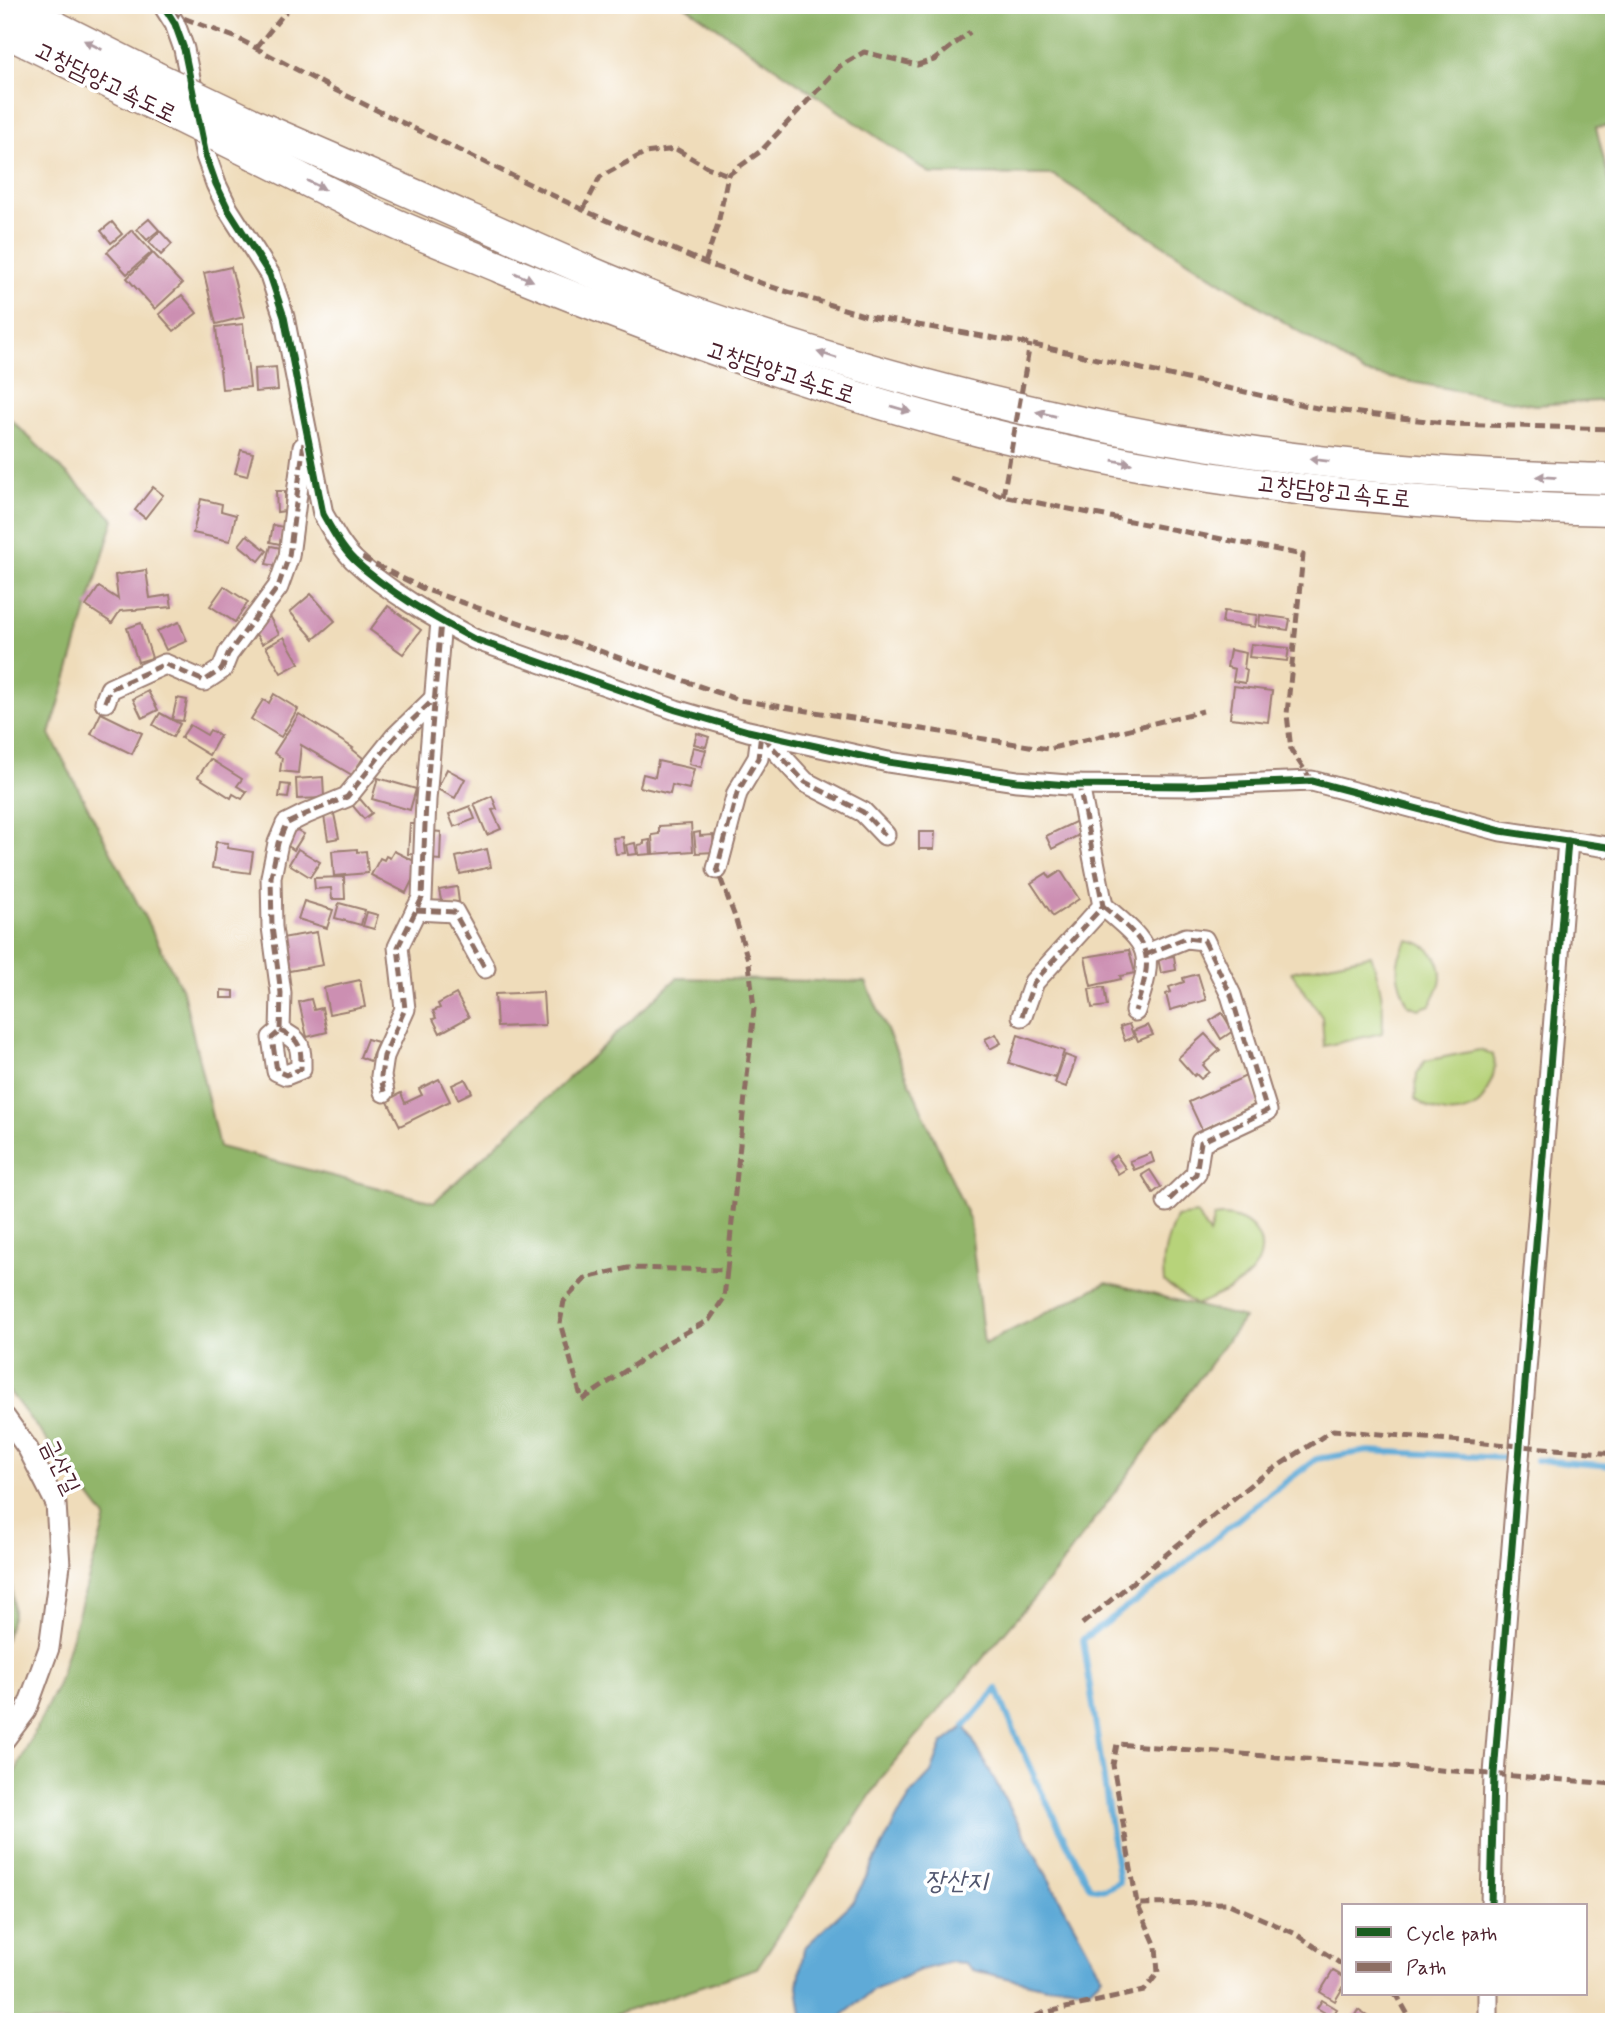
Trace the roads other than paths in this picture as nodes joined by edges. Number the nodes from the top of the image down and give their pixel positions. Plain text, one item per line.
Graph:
1 (13, 5) edge
2 (163, 5) edge
3 (5, 32) edge
4 (152, 90) junction
5 (259, 142) junction
6 (305, 428) junction
7 (1614, 479) edge
8 (1614, 510) edge
9 (441, 621) junction
10 (435, 698) junction
11 (105, 702) dead end
12 (761, 734) junction
13 (1079, 785) junction
14 (885, 835) dead end
15 (1569, 841) junction
16 (1614, 848) edge
17 (717, 869) dead end
18 (1103, 906) junction
19 (416, 910) junction
20 (1147, 954) junction
21 (485, 968) dead end
22 (1135, 1011) dead end
23 (1022, 1016) dead end
24 (280, 1031) dead end
25 (384, 1092) dead end
26 (1167, 1202) dead end
27 (5, 1417) edge
28 (5, 1739) edge
29 (1491, 1904) edge
30 (1488, 1996) edge
31 (1488, 2022) edge

4 -> 1 highway, 고창담양고속도로
2 - 6 street
3 - 4 highway, 고창담양고속도로
4 - 5 highway, 고창담양고속도로, bridge
7 -> 5 highway, 고창담양고속도로
5 -> 8 highway, 고창담양고속도로
6 - 9 street
6 - 11 street
9 - 10 street
9 - 12 street
10 - 19 street
10 - 24 street
12 - 13 street
12 - 14 street
12 - 17 street
13 - 15 street
13 - 18 street
15 - 16 street
15 - 29 street
18 - 20 street
18 - 23 street
19 - 21 street
19 - 25 street
20 - 22 street
20 - 26 street
27 - 28 street, 금산길
30 - 31 street

